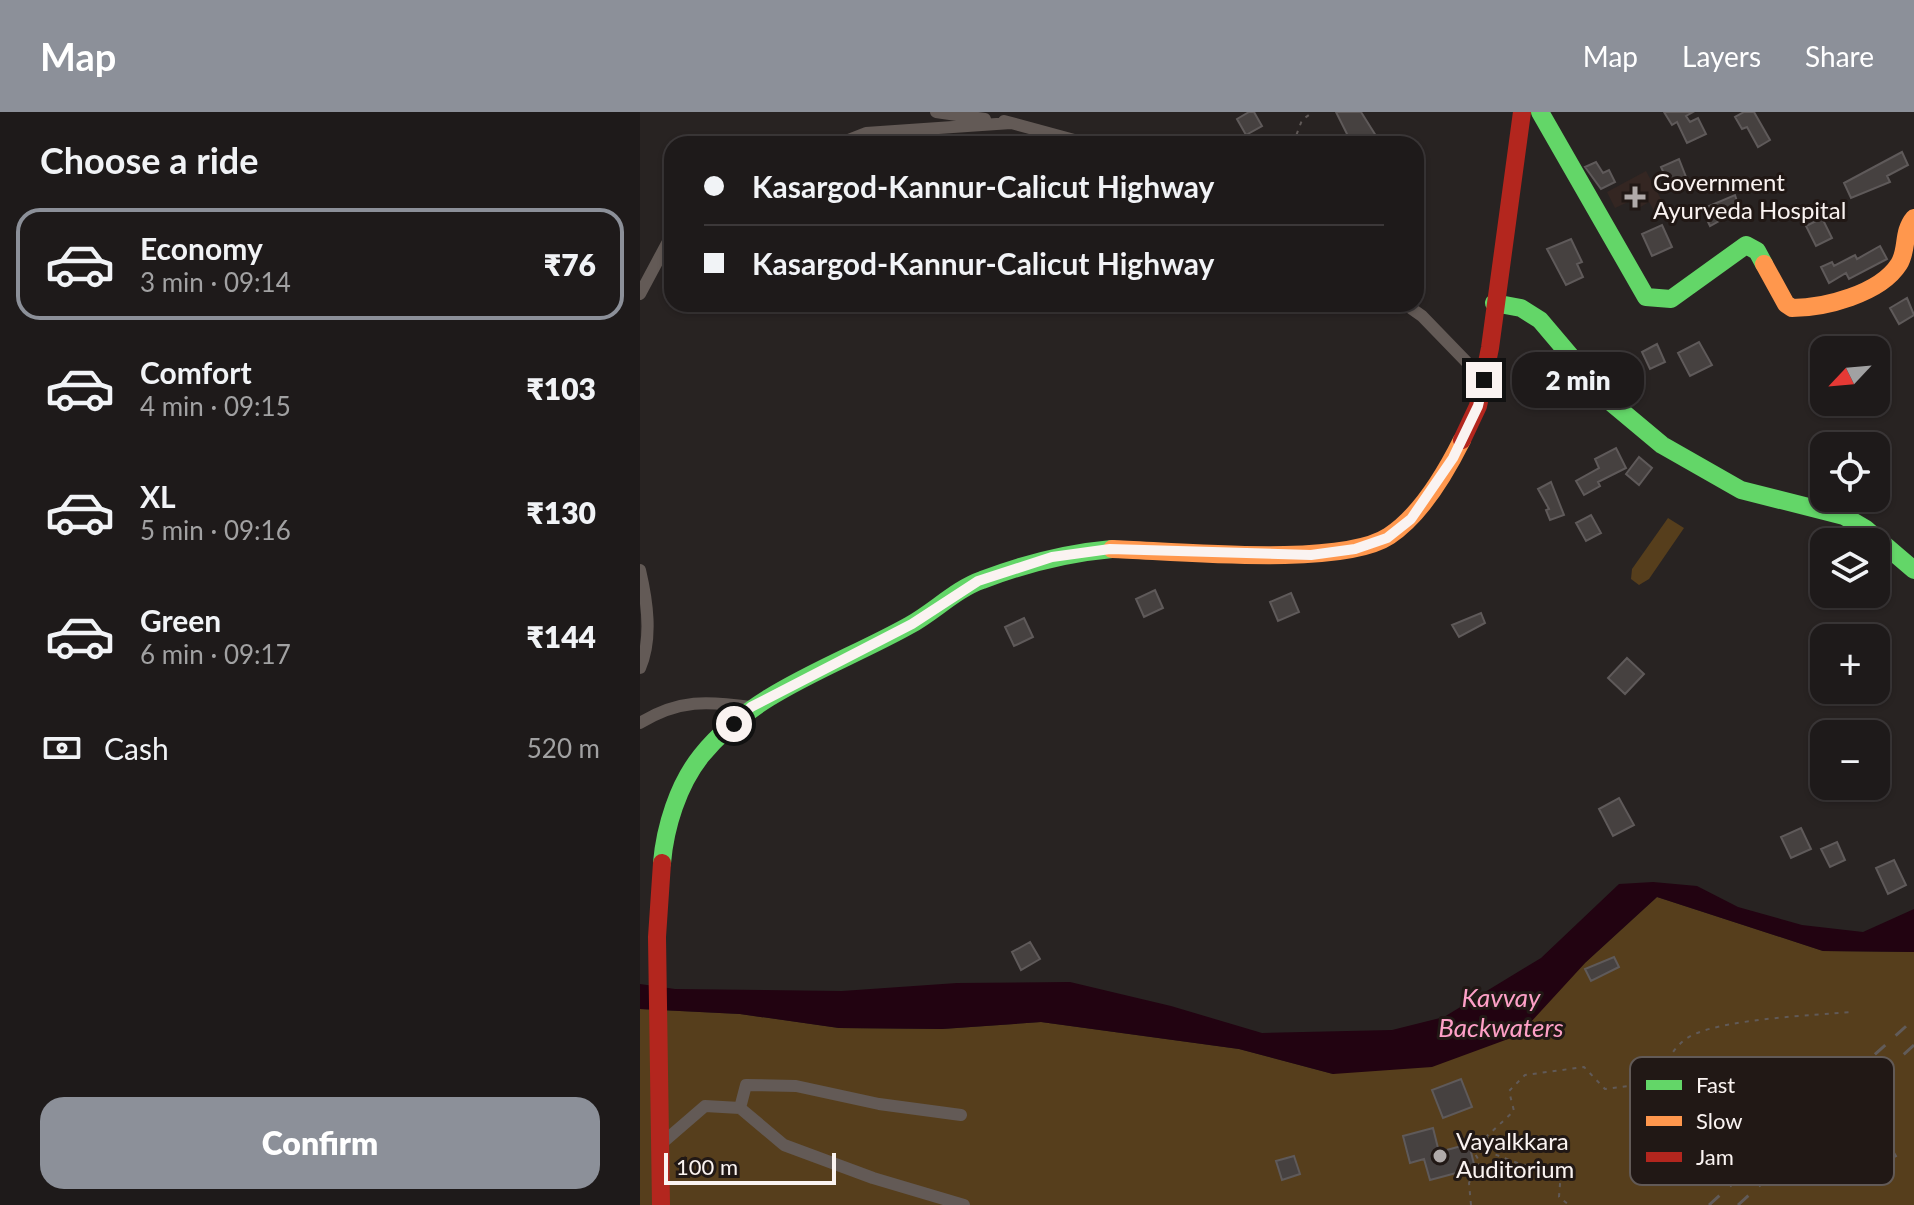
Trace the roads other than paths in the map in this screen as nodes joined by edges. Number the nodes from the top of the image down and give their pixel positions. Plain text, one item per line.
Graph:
1 (936, 112) edge
2 (1522, 112) edge
3 (1540, 112) edge
4 (1011, 123) junction
5 (858, 136) edge
6 (1059, 136) edge
7 (1914, 218) edge
8 (664, 244) edge
9 (640, 294) edge
10 (1494, 303) junction
11 (1416, 312) edge
12 (1484, 380) junction
13 (640, 570) edge
14 (1914, 570) edge
15 (640, 668) edge
16 (751, 707) junction
17 (643, 719) edge
18 (740, 1108) junction
19 (961, 1115) dead end
20 (660, 1144) junction
21 (661, 1205) edge
22 (964, 1205) edge

1 - 4 street
2 - 10 main road
3 - 7 main road
4 - 5 street
4 - 6 street
8 - 9 street
10 - 12 main road
10 - 14 main road
11 - 12 street
12 - 16 main road
13 - 15 street
16 - 17 street
16 - 20 main road
18 - 19 street
18 - 20 street
18 - 22 street
20 - 21 main road

